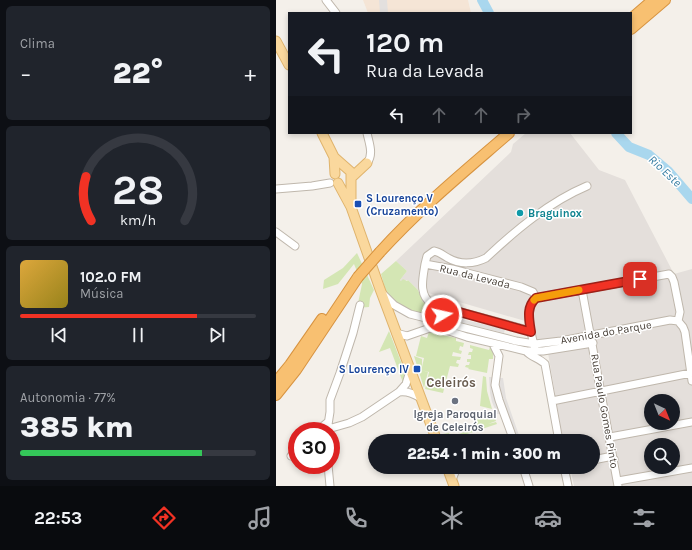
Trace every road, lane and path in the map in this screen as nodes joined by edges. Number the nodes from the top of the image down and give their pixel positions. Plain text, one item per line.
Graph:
1 (326, 0) edge
2 (653, 0) edge
3 (665, 0) edge
4 (335, 12) edge
5 (632, 18) edge
6 (632, 28) edge
7 (276, 41) edge
8 (288, 63) edge
9 (322, 134) edge
10 (367, 134) edge
11 (507, 134) edge
12 (497, 138) edge
13 (334, 157) junction
14 (367, 163) junction
15 (347, 169) junction
16 (351, 179) junction
17 (335, 180) junction
18 (587, 186) dead end
19 (278, 189) edge
20 (276, 196) edge
21 (351, 207) junction
22 (276, 232) edge
23 (295, 246) dead end
24 (425, 264) junction
25 (357, 274) junction
26 (380, 289) junction
27 (582, 290) junction
28 (536, 298) junction
29 (360, 306) dead end
30 (452, 310) junction
31 (433, 321) junction
32 (678, 321) junction
33 (531, 332) junction
34 (396, 333) junction
35 (502, 337) junction
36 (592, 339) junction
37 (497, 344) junction
38 (511, 348) junction
39 (535, 348) junction
40 (526, 351) junction
41 (499, 356) junction
42 (410, 371) junction
43 (691, 377) edge
44 (276, 382) edge
45 (602, 390) junction
46 (399, 392) junction
47 (276, 395) edge
48 (421, 398) junction
49 (552, 401) junction
50 (329, 422) edge
51 (692, 422) edge
52 (340, 425) edge
53 (434, 434) edge
54 (511, 434) edge
55 (558, 434) edge
56 (610, 437) junction
57 (600, 459) edge
58 (614, 459) junction
59 (692, 468) edge
60 (329, 474) edge
61 (525, 474) edge
62 (565, 474) edge
63 (618, 484) edge
64 (330, 486) edge
65 (529, 486) edge
66 (568, 486) edge

1 - 4 street
2 - 5 highway
3 - 6 highway
7 - 8 main road
9 - 13 main road
10 - 14 street
11 - 12 highway
12 - 25 highway, bridge
13 - 15 main road
13 - 17 main road
14 - 15 main road
14 - 16 main road
15 - 16 main road
15 - 17 main road
16 - 17 main road
16 - 21 main road
17 - 19 street
17 - 21 main road
18 - 24 street
19 - 20 street
21 - 26 main road
22 - 23 street
24 - 28 street, Rua da Levada
24 - 30 street, Rua da Levada
25 - 44 highway
25 - 47 highway
26 - 31 street, Avenida do Parque
26 - 34 main road
27 - 28 street
27 - 32 street
27 - 36 street
28 - 33 street
29 - 50 street
30 - 31 street
30 - 33 street
31 - 35 street, Avenida do Parque
32 - 36 street, Avenida do Parque
32 - 43 street
33 - 39 street
34 - 37 street, Avenida do Parque
34 - 42 main road
35 - 37 street
35 - 39 street, Avenida do Parque
36 - 39 street, Avenida do Parque
36 - 45 street, Rua Paulo Gomes Pinto
37 - 38 street, Avenida do Parque
37 - 41 street
38 - 40 street, Avenida do Parque
38 - 41 street
39 - 40 street, Avenida do Parque
40 - 49 street
41 - 54 street
42 - 46 street
42 - 48 main road
43 - 45 street
45 - 49 street
45 - 56 street, Rua Paulo Gomes Pinto
46 - 48 street
46 - 52 street
48 - 53 main road
49 - 55 street
51 - 56 street
56 - 58 street, Rua Paulo Gomes Pinto
57 - 58 street
58 - 63 street, Rua Paulo Gomes Pinto
59 - 63 street
60 - 64 street
61 - 65 street
62 - 66 street

